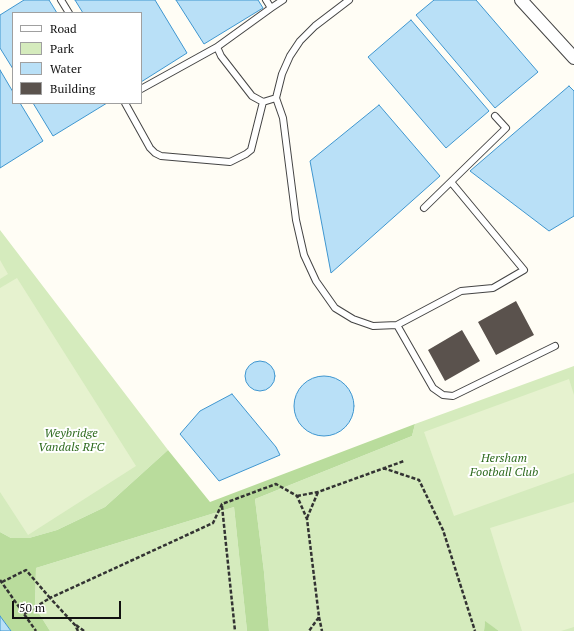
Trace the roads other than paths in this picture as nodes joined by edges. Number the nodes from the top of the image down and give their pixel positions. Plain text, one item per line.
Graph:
1 (61, 0) edge
2 (266, 0) edge
3 (283, 0) edge
4 (349, 0) edge
5 (521, 0) edge
6 (271, 8) junction
7 (68, 12) edge
8 (217, 47) junction
9 (574, 58) edge
10 (142, 88) edge
11 (276, 98) junction
12 (263, 102) junction
13 (126, 104) edge
14 (495, 116) dead end
15 (451, 182) junction
16 (424, 208) dead end
17 (397, 325) junction
18 (555, 346) dead end

1 - 7 lane
2 - 6 lane
3 - 6 lane
4 - 11 lane
5 - 9 street
6 - 8 lane
8 - 10 lane
8 - 12 lane
11 - 12 lane
11 - 17 lane
12 - 13 lane
14 - 15 lane
15 - 16 lane
15 - 17 lane
17 - 18 lane

